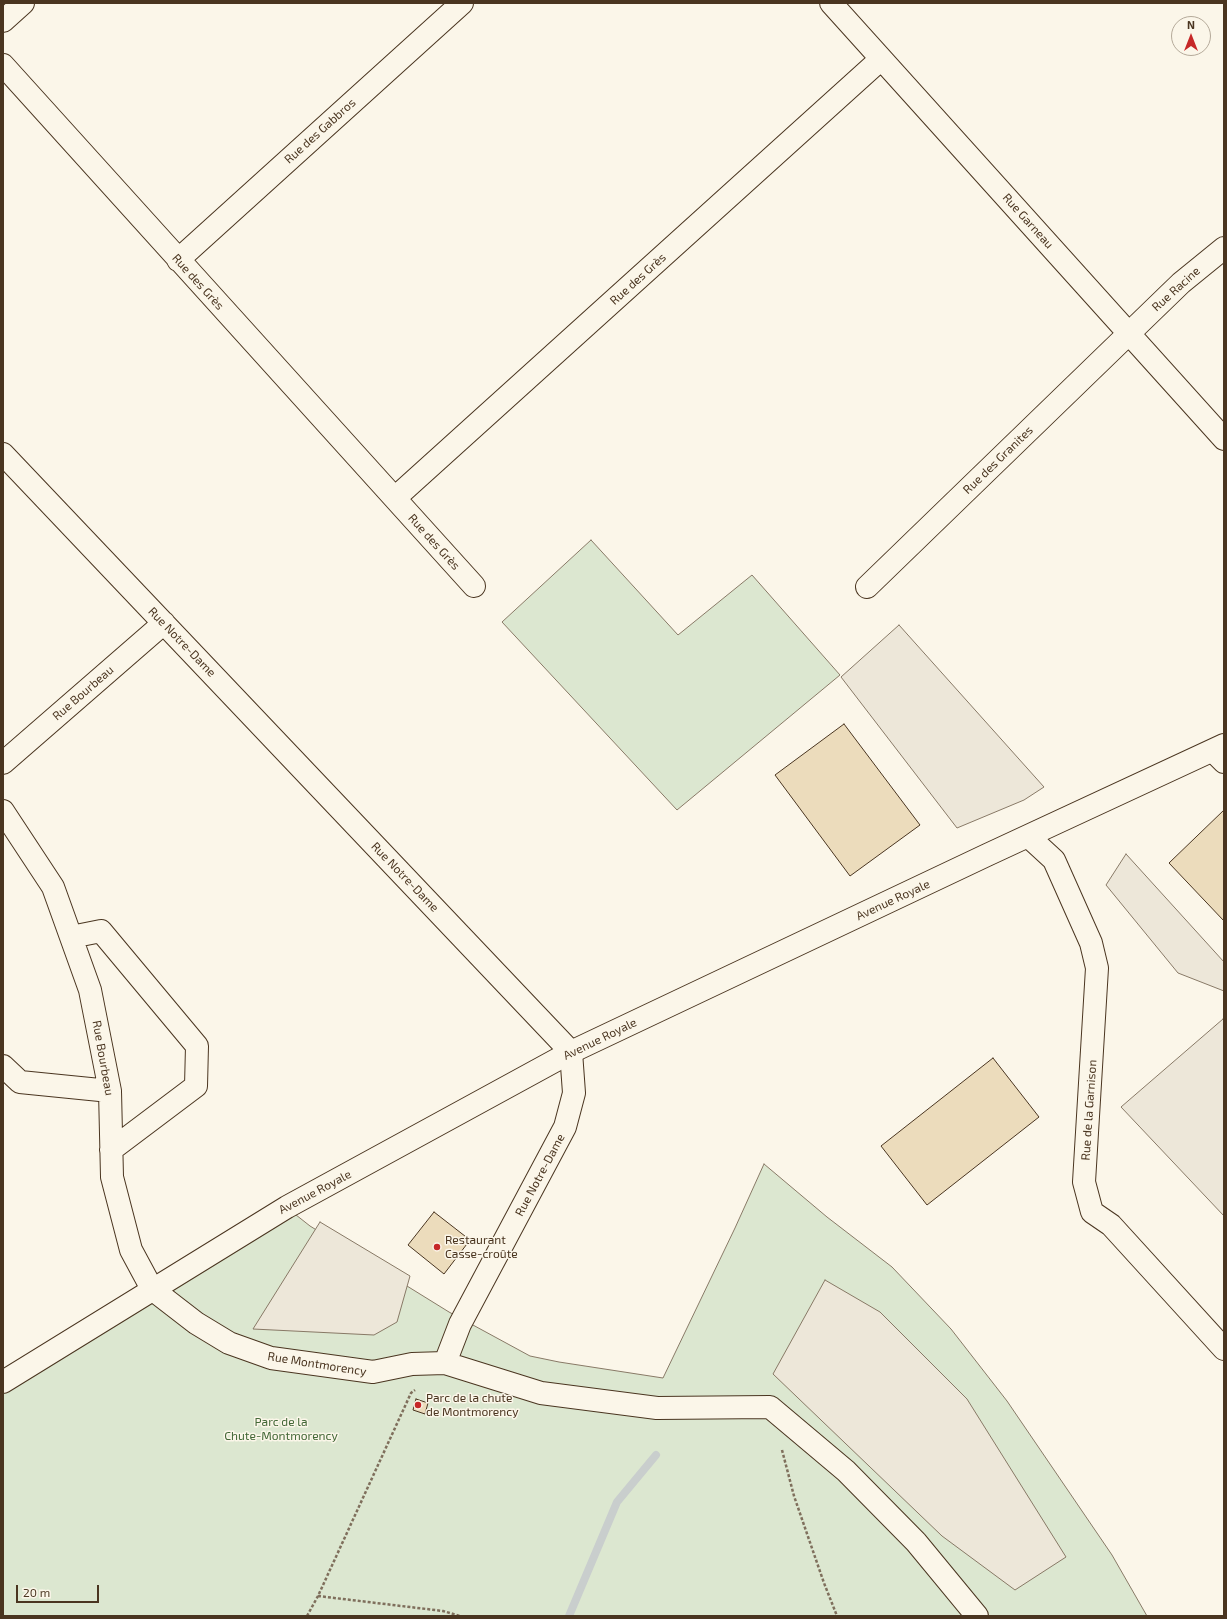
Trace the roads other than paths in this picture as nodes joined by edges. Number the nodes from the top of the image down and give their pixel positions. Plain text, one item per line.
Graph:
1 (23, 3) edge
2 (462, 3) edge
3 (831, 3) edge
4 (3, 21) edge
5 (881, 59) junction
6 (3, 65) edge
7 (1224, 248) edge
8 (178, 260) junction
9 (1129, 333) junction
10 (1224, 439) edge
11 (3, 454) edge
12 (395, 498) junction
13 (474, 586) dead end
14 (867, 587) dead end
15 (164, 623) junction
16 (1220, 753) edge
17 (3, 763) edge
18 (3, 811) edge
19 (1029, 837) junction
20 (71, 937) junction
21 (572, 1052) junction
22 (3, 1066) edge
23 (110, 1091) junction
24 (112, 1150) junction
25 (152, 1289) junction
26 (196, 1322) joint
27 (1224, 1348) edge
28 (445, 1363) junction
29 (3, 1382) edge
30 (977, 1616) edge

1 - 4 street
2 - 8 street, Rue des Gabbros
3 - 5 street, Rue Garneau
5 - 9 street, Rue Garneau
5 - 12 street, Rue des Grès
6 - 8 street, Rue des Grès
7 - 9 street, Rue Racine
8 - 12 street, Rue des Grès
9 - 10 street, Rue Garneau
9 - 14 street, Rue des Granites
11 - 15 street, Rue Notre-Dame
12 - 13 street, Rue des Grès
15 - 17 street, Rue Bourbeau
15 - 21 street, Rue Notre-Dame
16 - 19 street, Avenue Royale
18 - 20 street, Rue Bourbeau
19 - 21 street, Avenue Royale
19 - 27 street, Rue de la Garnison
20 - 23 street, Rue Bourbeau
20 - 24 street
21 - 25 street, Avenue Royale
21 - 28 street, Rue Notre-Dame
22 - 23 street
23 - 24 street, Rue Bourbeau
24 - 25 street, Rue Bourbeau
25 - 26 street, Rue Bourbeau
25 - 29 street, Avenue Royale
26 - 28 street, Rue Montmorency
28 - 30 street, Rue Montmorency

